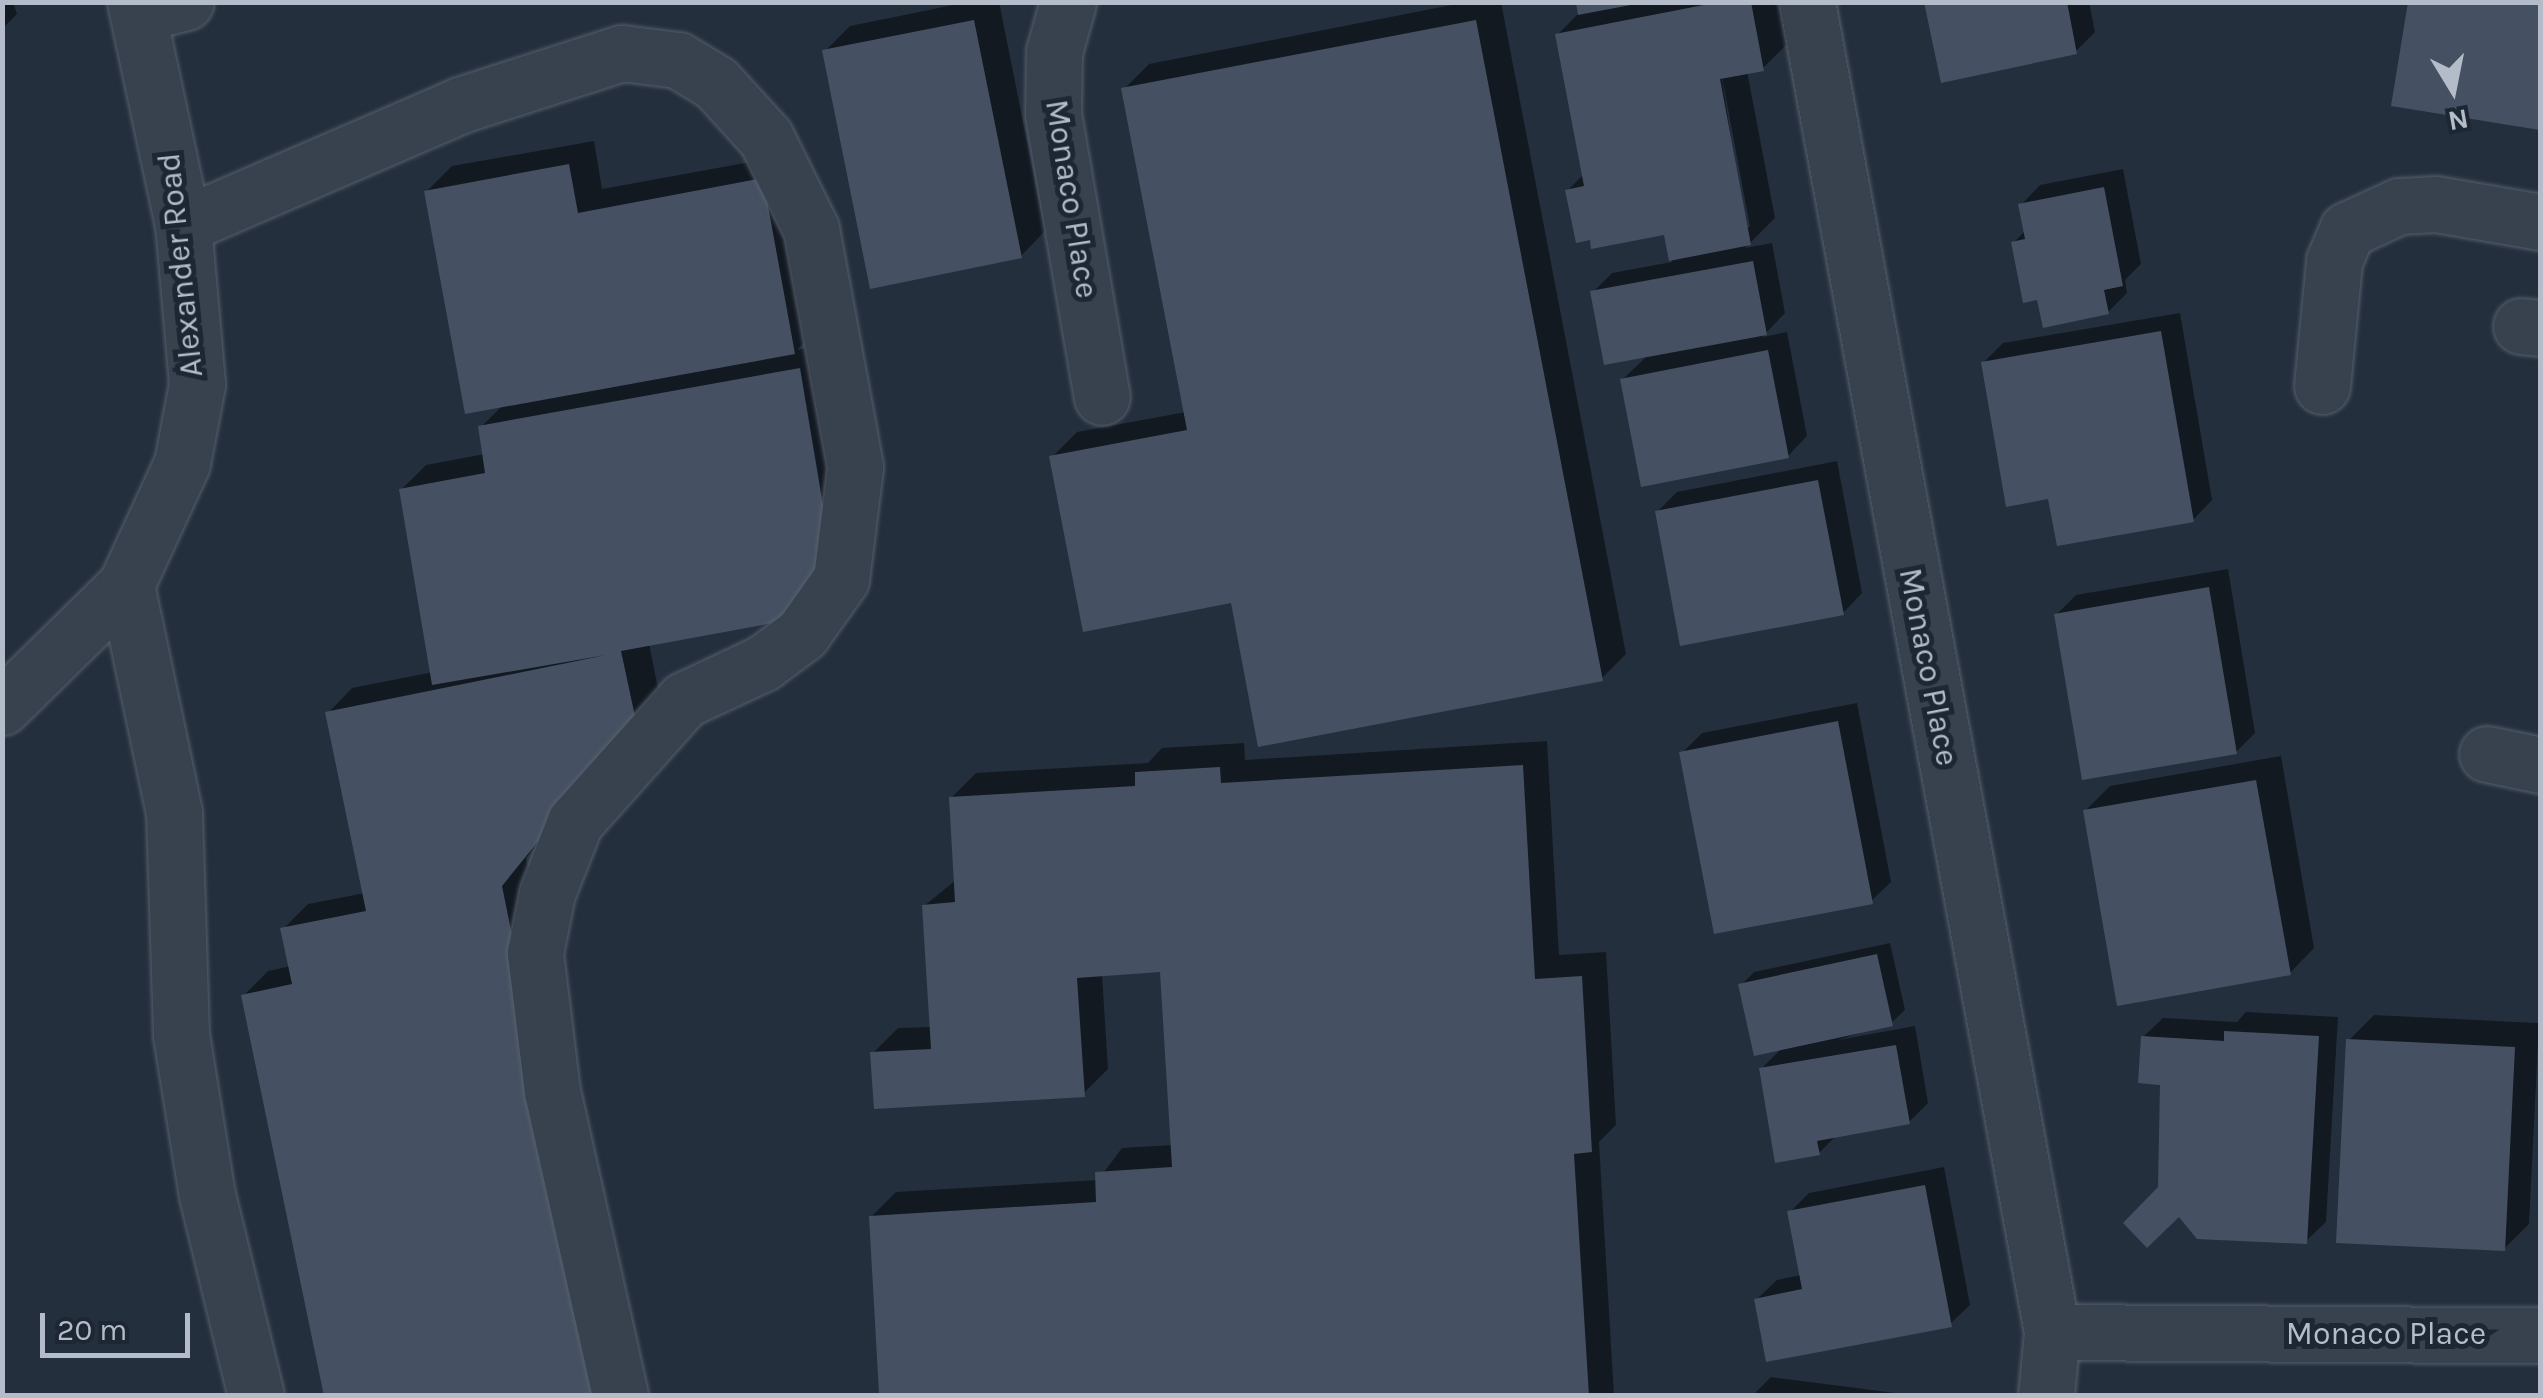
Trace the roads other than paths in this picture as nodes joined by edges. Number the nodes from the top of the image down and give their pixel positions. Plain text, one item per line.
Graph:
1 (1068, 2) edge
2 (1807, 2) edge
3 (153, 6) edge
4 (2540, 222) edge
5 (182, 225) junction
6 (2322, 386) dead end
7 (1102, 397) dead end
8 (126, 585) junction
9 (2, 707) edge
10 (2487, 754) dead end
11 (2540, 765) edge
12 (2052, 1332) junction
13 (2540, 1335) edge
14 (256, 1396) edge
15 (620, 1396) edge
16 (2046, 1396) edge

1 - 7 lane, Monaco Place
2 - 12 lane, Monaco Place
3 - 5 lane, Alexander Road
4 - 6 lane
5 - 8 lane, Alexander Road
5 - 15 lane
8 - 9 lane, Alexander Road
8 - 14 lane
10 - 11 lane
12 - 13 lane, Monaco Place
12 - 16 lane, Monaco Place

